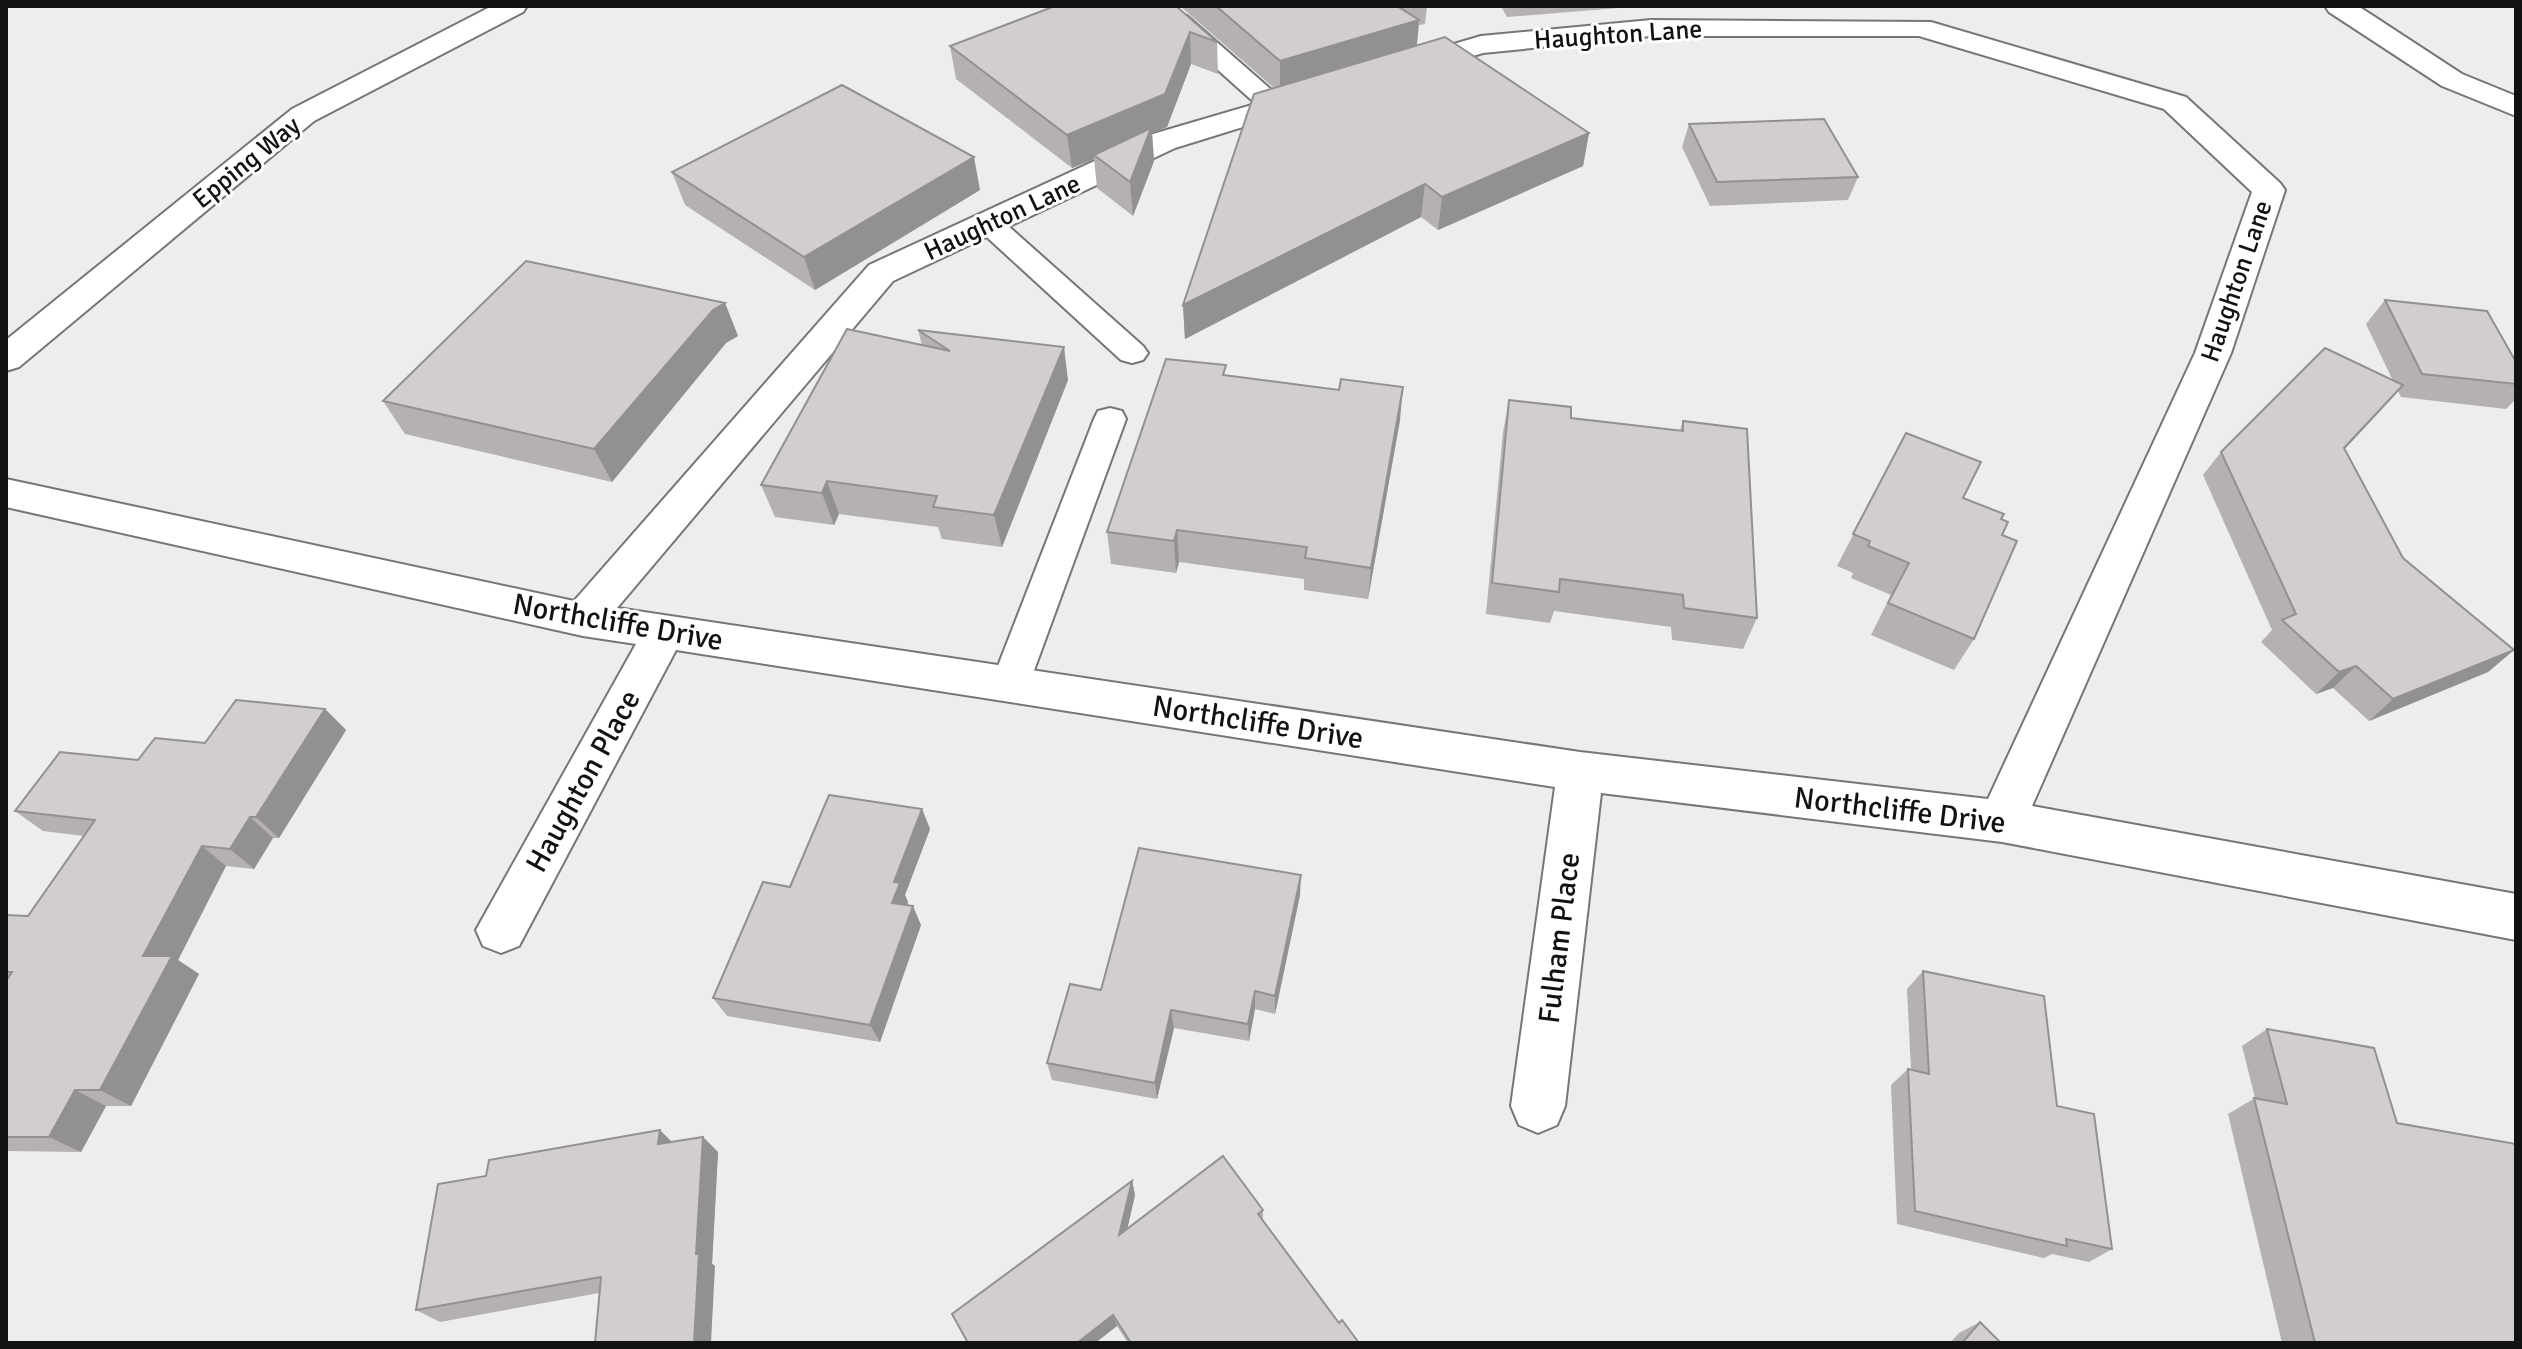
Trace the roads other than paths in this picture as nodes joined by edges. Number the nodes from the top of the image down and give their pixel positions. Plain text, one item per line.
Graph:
1 (513, 6) edge
2 (2339, 6) edge
3 (1169, 13) edge
4 (1378, 76) edge
5 (1334, 89) edge
6 (1275, 107) junction
7 (2516, 107) edge
8 (988, 223) junction
9 (1132, 353) dead end
10 (6, 359) edge
11 (1110, 419) dead end
12 (6, 493) edge
13 (583, 619) junction
14 (665, 631) junction
15 (1010, 684) junction
16 (1580, 771) junction
17 (2002, 821) junction
18 (2516, 917) edge
19 (501, 930) dead end
20 (1538, 1106) dead end

1 - 10 street, Epping Way
2 - 7 street
3 - 6 lane
4 - 17 street, Haughton Lane
5 - 6 street, Haughton Lane
6 - 8 street, Haughton Lane
8 - 9 lane
8 - 13 street, Haughton Lane
11 - 15 lane
12 - 13 street, Northcliffe Drive
13 - 14 street, Northcliffe Drive
14 - 15 street, Northcliffe Drive
14 - 19 street, Haughton Place
15 - 16 street, Northcliffe Drive
16 - 17 street, Northcliffe Drive
16 - 20 street, Fulham Place
17 - 18 street, Northcliffe Drive

